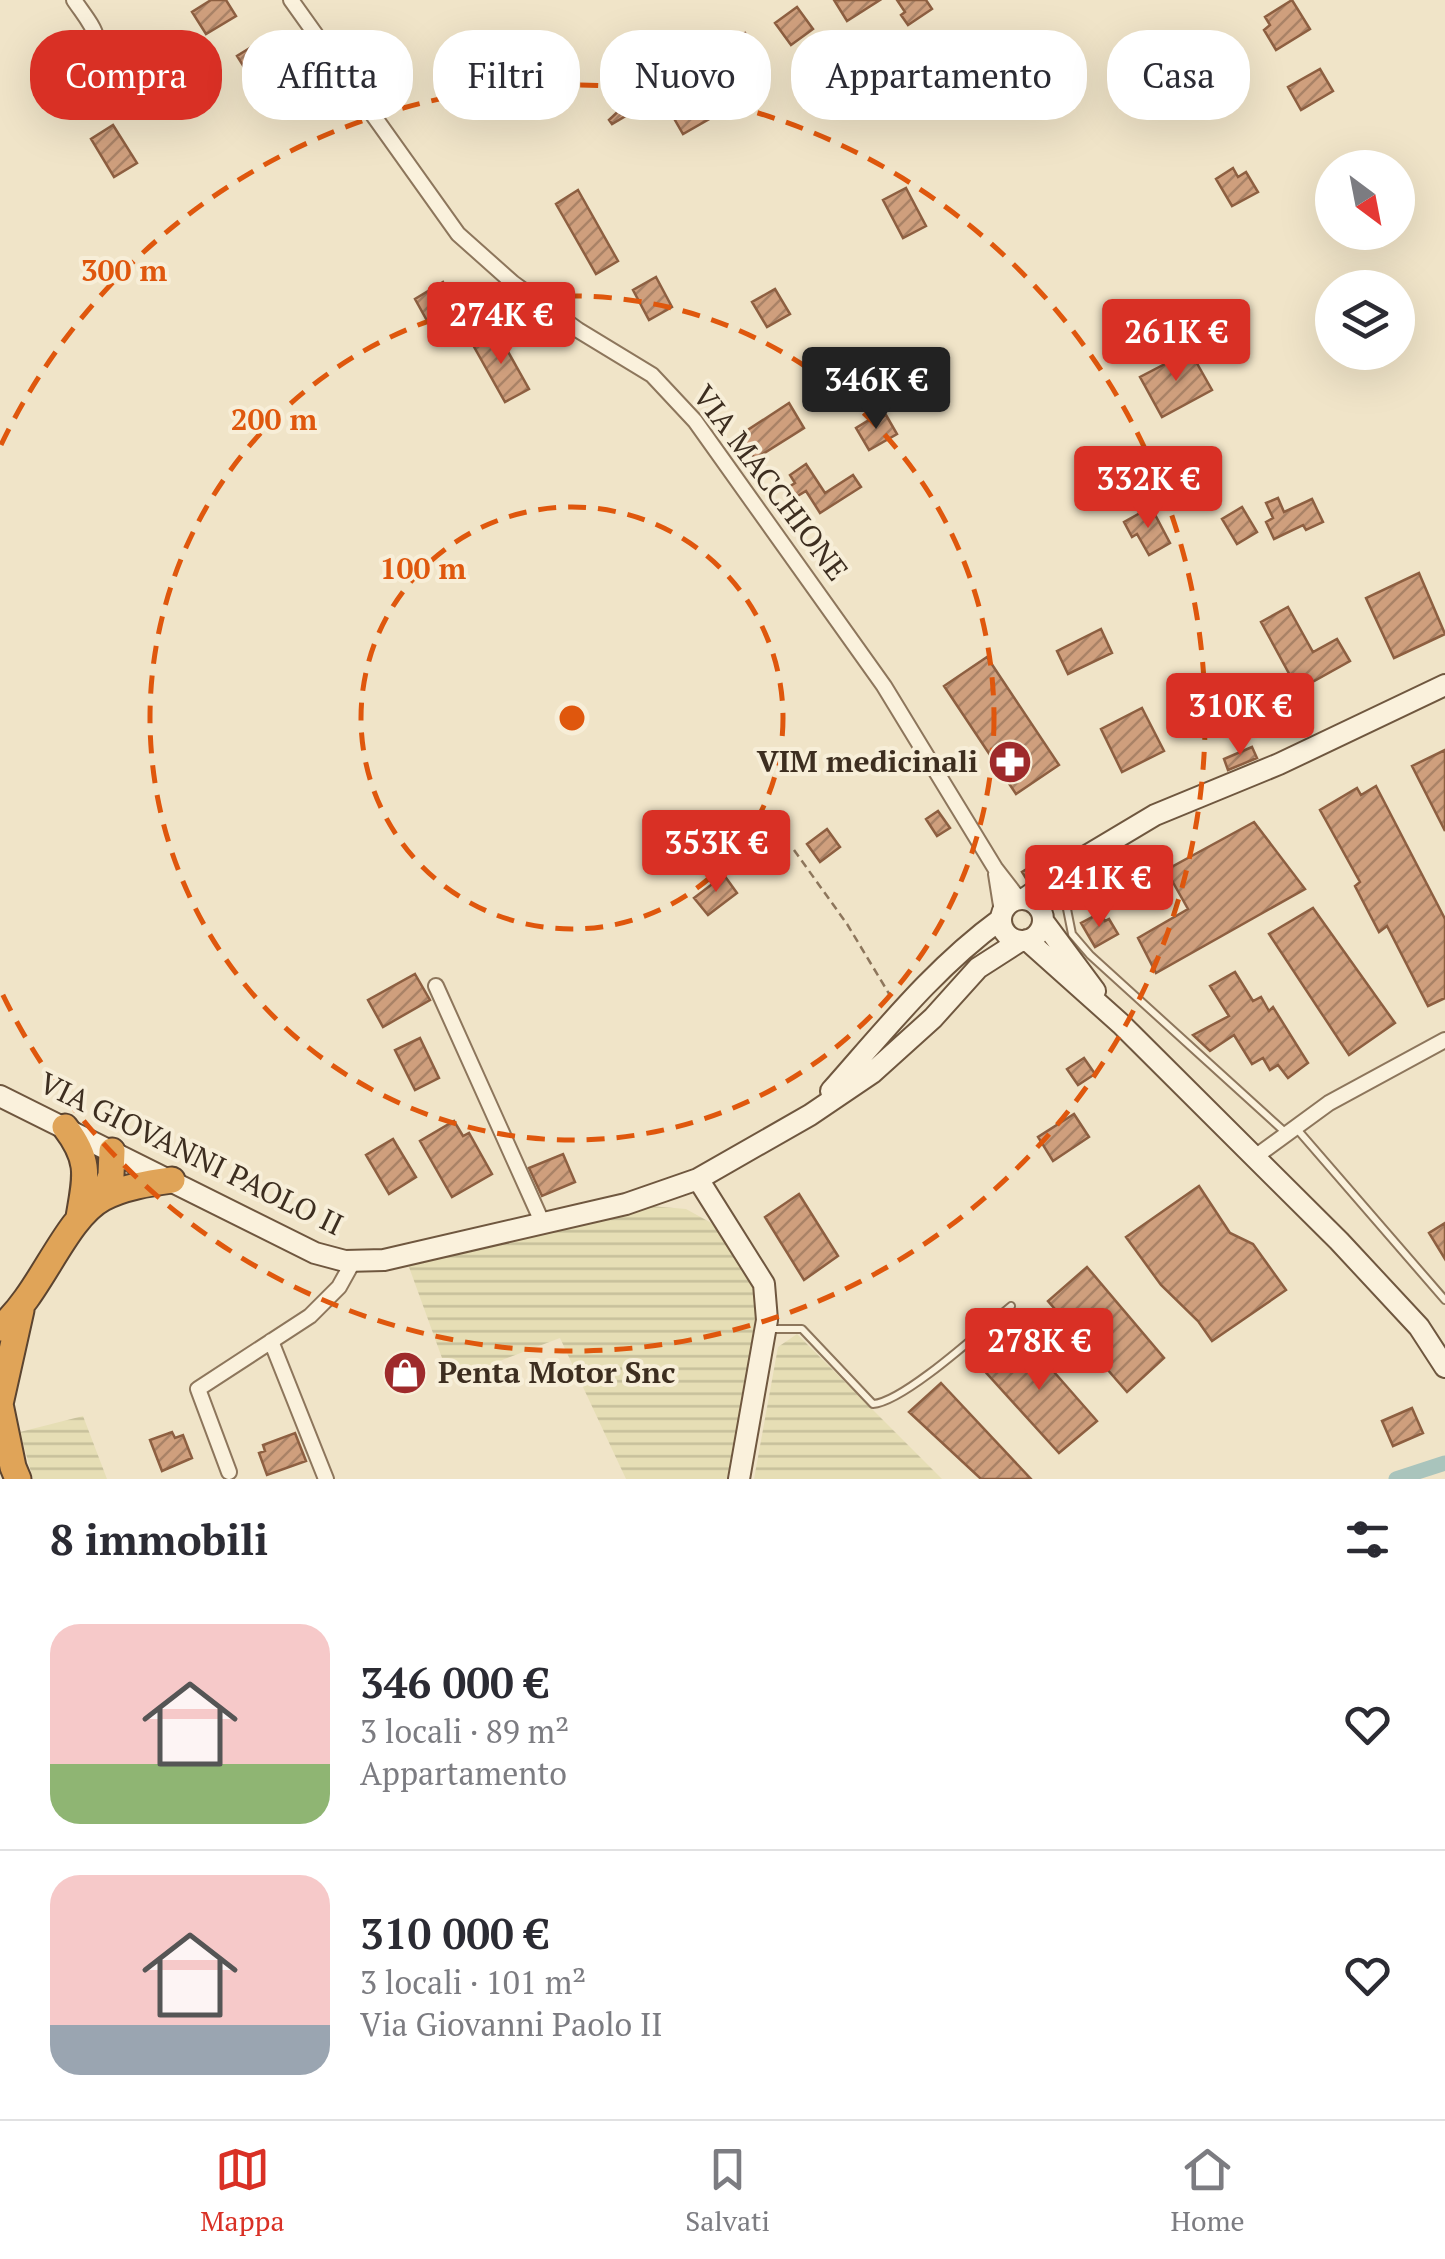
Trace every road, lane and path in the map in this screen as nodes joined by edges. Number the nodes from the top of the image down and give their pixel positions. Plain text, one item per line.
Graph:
1 (74, 0) edge
2 (291, 0) edge
3 (95, 30) edge
4 (1445, 685) edge
5 (794, 850) dead end
6 (1083, 858) junction
7 (1082, 889) dead end
8 (1011, 907) junction
9 (1042, 917) junction
10 (1024, 940) junction
11 (436, 986) dead end
12 (902, 1010) junction
13 (1121, 1024) junction
14 (1445, 1040) edge
15 (0, 1096) edge
16 (810, 1115) junction
17 (64, 1128) junction
18 (1291, 1131) junction
19 (112, 1151) junction
20 (1256, 1157) junction
21 (698, 1179) junction
22 (172, 1180) junction
23 (94, 1192) junction
24 (543, 1224) junction
25 (354, 1260) junction
26 (1445, 1300) edge
27 (23, 1305) junction
28 (1011, 1306) dead end
29 (0, 1328) edge
30 (765, 1330) junction
31 (272, 1341) junction
32 (1445, 1367) edge
33 (229, 1472) dead end
34 (18, 1479) edge
35 (326, 1479) edge
36 (739, 1479) edge

1 - 3 street
2 - 8 street, VIA MACCHIONE
4 - 6 street
5 - 12 path
6 - 8 street, VIA GIOVANNI PAOLO II
6 - 9 street
7 - 18 lane
8 - 9 street
8 - 10 street
8 - 12 street, VIA GIOVANNI PAOLO II
9 - 10 street
9 - 13 street
10 - 13 street
10 - 16 street, VIA GIOVANNI PAOLO II
11 - 24 street
12 - 16 street, VIA GIOVANNI PAOLO II
13 - 20 street
14 - 18 street
15 - 17 street, VIA GIOVANNI PAOLO II
16 - 21 street, VIA GIOVANNI PAOLO II
17 - 19 street, VIA GIOVANNI PAOLO II
17 - 23 highway
18 - 20 street
18 - 26 lane
19 - 22 street, VIA GIOVANNI PAOLO II
19 - 23 highway
20 - 32 street
21 - 24 street, VIA GIOVANNI PAOLO II
21 - 30 street
22 - 23 highway
22 - 25 street, VIA GIOVANNI PAOLO II
23 - 27 highway
24 - 25 street, VIA GIOVANNI PAOLO II
25 - 31 street
27 - 29 highway
27 - 34 highway
28 - 30 lane
30 - 36 street
31 - 33 street
31 - 35 street

